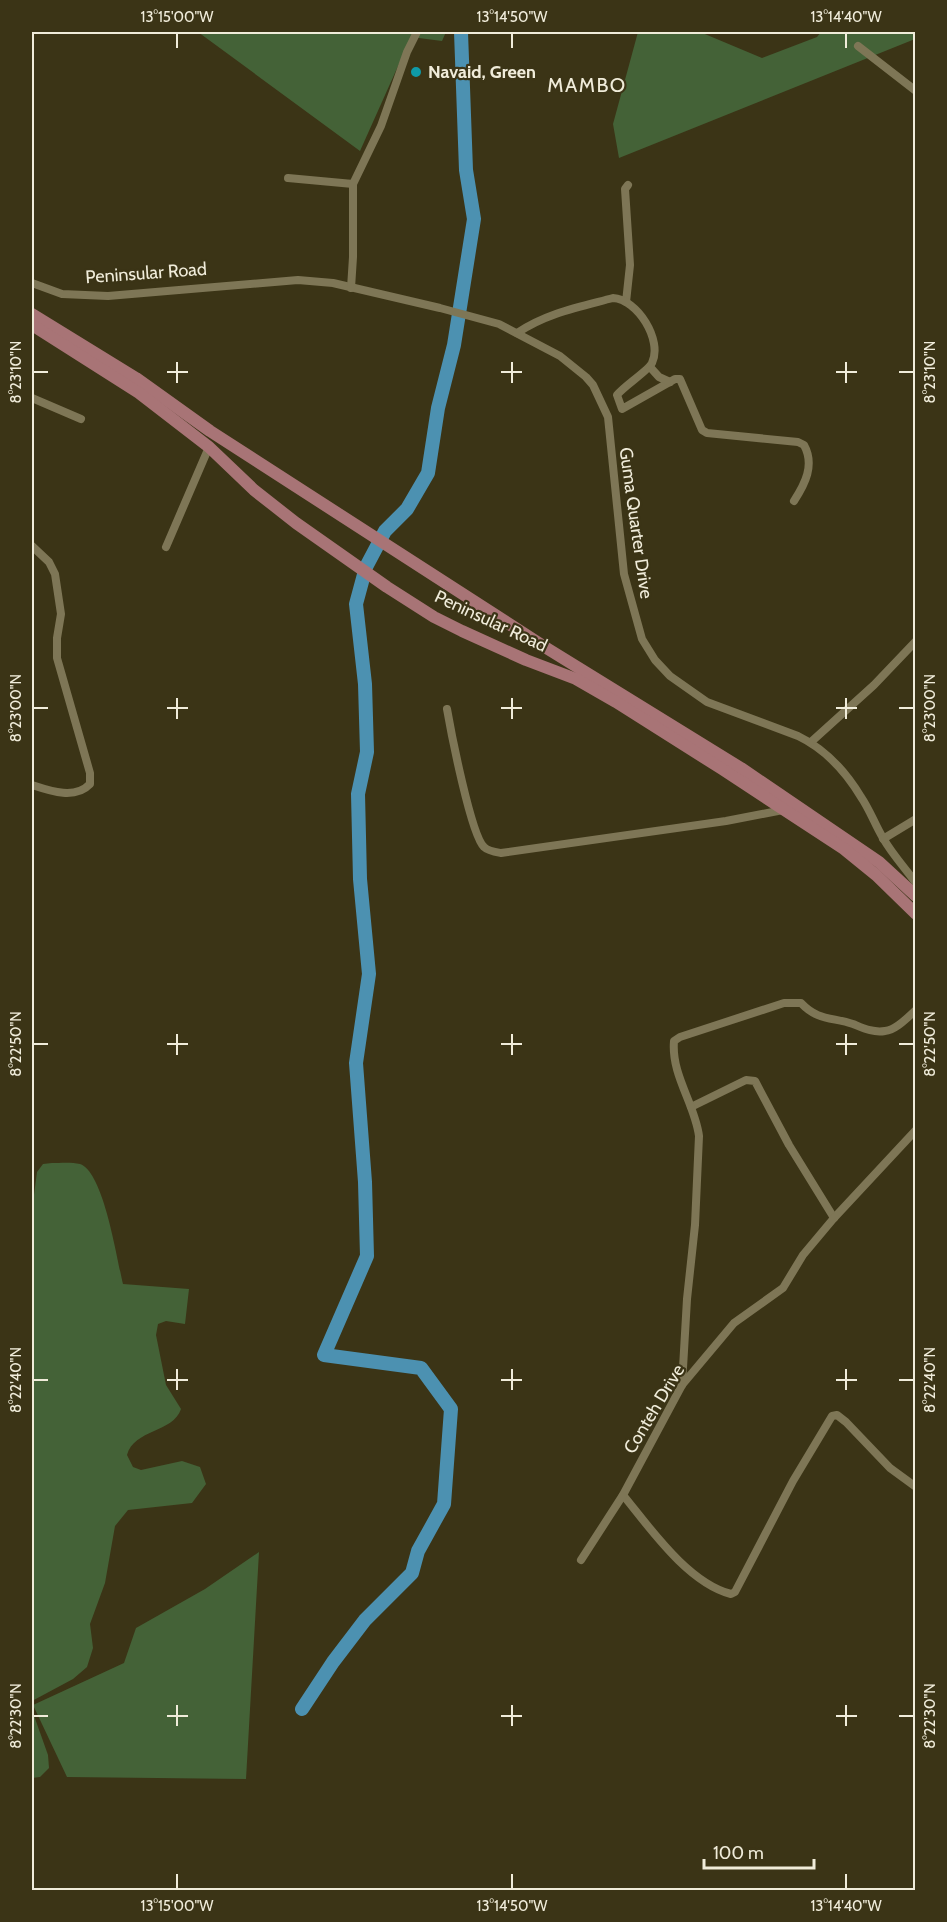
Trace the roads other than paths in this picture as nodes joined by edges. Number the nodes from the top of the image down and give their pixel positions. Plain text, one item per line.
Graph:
1 (417, 32) edge
2 (858, 46) dead end
3 (915, 91) edge
4 (288, 178) dead end
5 (353, 184) junction
6 (628, 185) dead end
7 (32, 283) edge
8 (351, 288) junction
9 (626, 302) junction
10 (32, 314) edge
11 (476, 317) joint
12 (32, 325) edge
13 (517, 333) junction
14 (650, 367) junction
15 (670, 382) junction
16 (32, 398) edge
17 (81, 419) dead end
18 (209, 447) junction
19 (794, 501) dead end
20 (32, 546) edge
21 (166, 547) dead end
22 (915, 641) edge
23 (447, 709) dead end
24 (811, 742) junction
25 (32, 785) edge
26 (783, 810) junction
27 (915, 819) edge
28 (883, 839) junction
29 (915, 883) edge
30 (915, 896) edge
31 (915, 914) edge
32 (915, 1010) edge
33 (691, 1107) junction
34 (915, 1130) edge
35 (834, 1218) junction
36 (682, 1385) junction
37 (915, 1487) edge
38 (623, 1495) junction
39 (581, 1560) dead end

1 - 5 street
2 - 3 street
4 - 5 street
5 - 8 street
6 - 9 street
7 - 8 street, Peninsular Road
8 - 11 street, Peninsular Road
9 - 13 street
9 - 14 street
10 - 30 main road, Peninsular Road
11 - 13 street, Guma Quarter Drive
12 - 18 main road, Peninsular Road
13 - 24 street, Guma Quarter Drive
14 - 15 street
14 - 15 street
15 - 19 street
16 - 17 street
18 - 21 street
18 - 26 main road, Peninsular Road
20 - 25 street
22 - 24 street
23 - 26 street
24 - 28 street, Guma Quarter Drive
26 - 31 main road, Peninsular Road
27 - 28 street
28 - 29 street, Guma Quarter Drive
32 - 33 street
33 - 35 street
33 - 36 street
34 - 35 street, Conteh Drive
35 - 36 street, Conteh Drive
36 - 38 street, Conteh Drive
37 - 38 street
38 - 39 street, Conteh Drive

